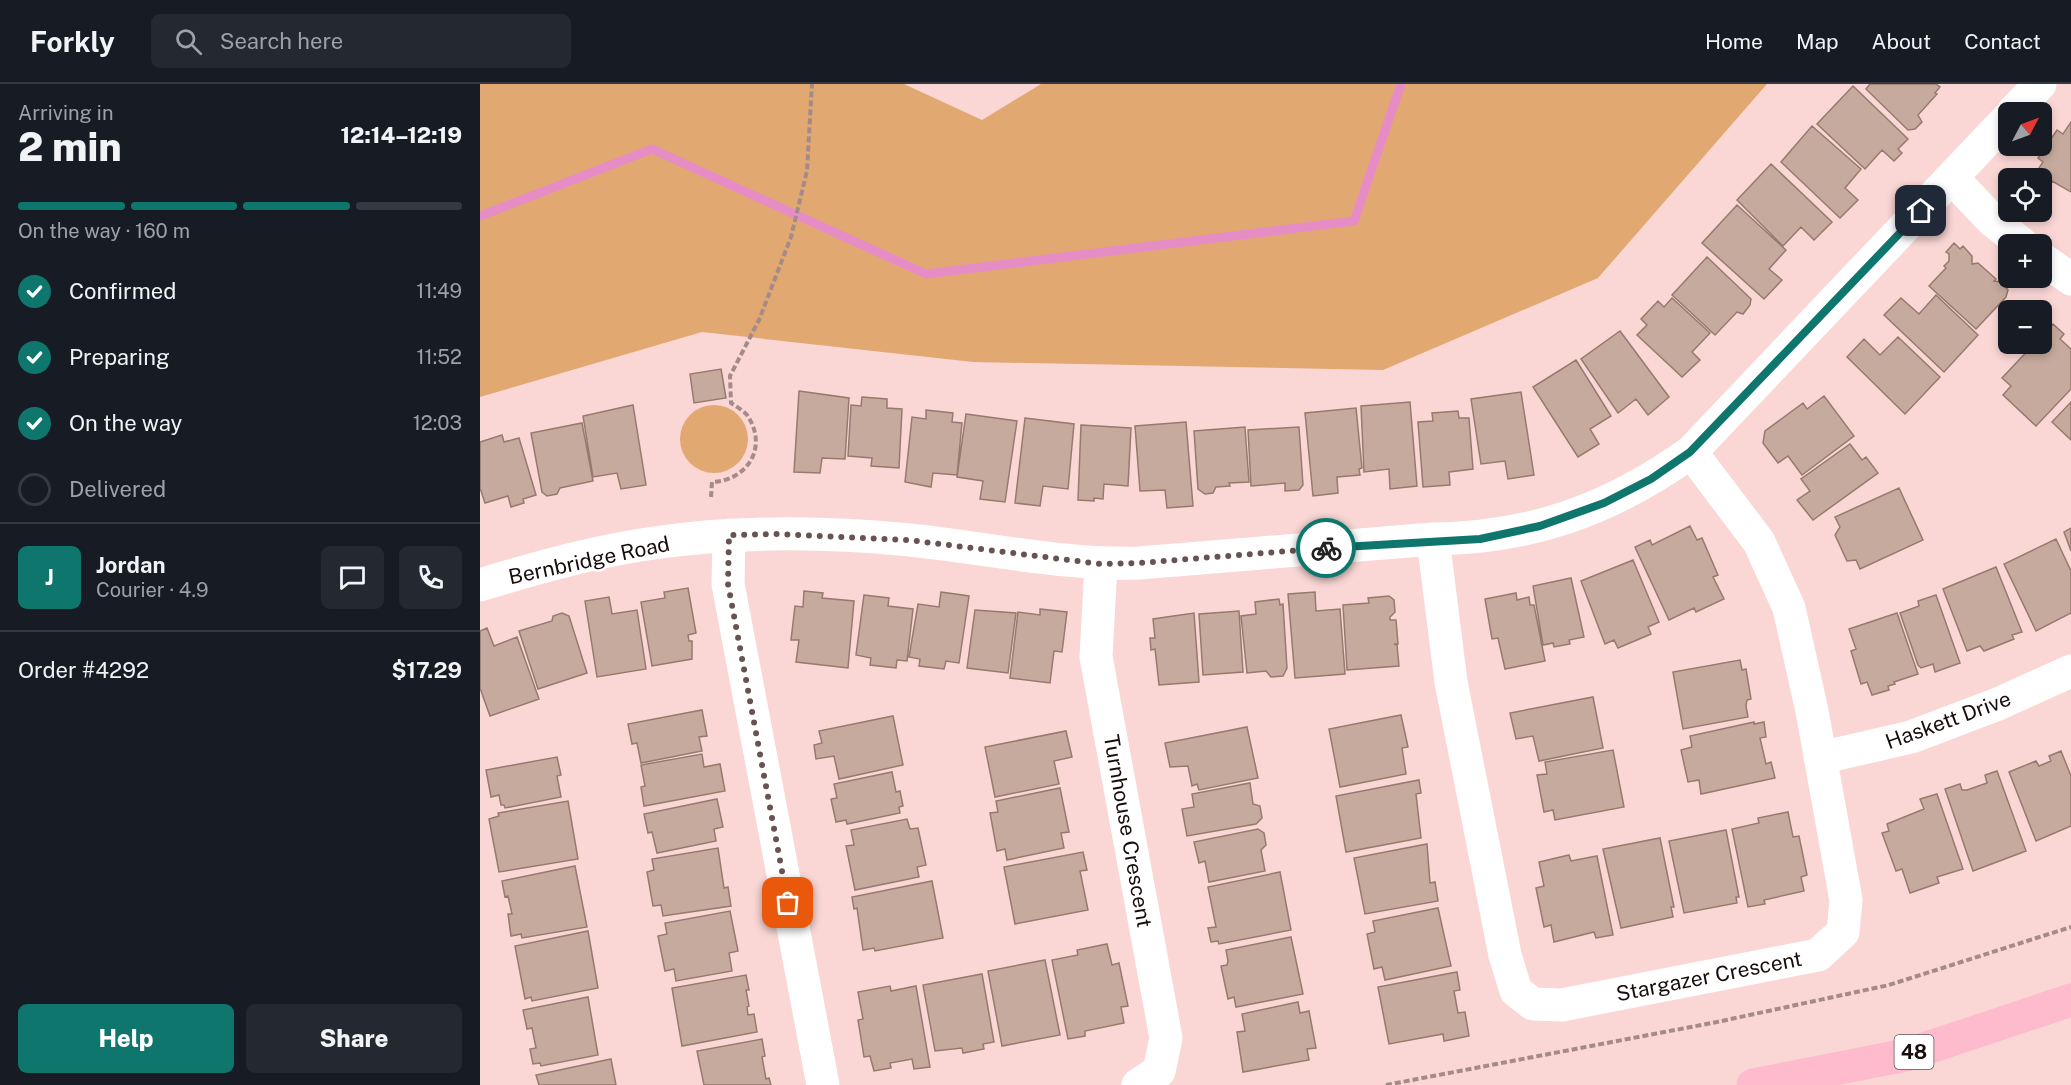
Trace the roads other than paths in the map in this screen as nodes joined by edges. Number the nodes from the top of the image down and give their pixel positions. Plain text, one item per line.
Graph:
1 (2040, 84) edge
2 (2023, 102) edge
3 (1998, 129) edge
4 (1952, 178) junction
5 (2010, 234) edge
6 (2052, 266) edge
7 (2071, 279) edge
8 (1690, 452) junction
9 (729, 535) junction
10 (1432, 539) junction
11 (1101, 564) junction
12 (480, 585) edge
13 (2071, 671) edge
14 (1820, 758) junction
15 (2071, 1000) edge
16 (823, 1085) edge
17 (1138, 1085) edge
18 (1753, 1085) edge

1 - 2 street
3 - 4 street, Bernbridge Road
4 - 5 street
4 - 8 street, Bernbridge Road
6 - 7 street
8 - 10 street, Bernbridge Road
8 - 14 street, Stargazer Crescent
9 - 11 street, Bernbridge Road
9 - 12 street, Bernbridge Road
9 - 16 street
10 - 11 street, Bernbridge Road
10 - 14 street, Stargazer Crescent
11 - 17 street, Turnhouse Crescent
13 - 14 street, Haskett Drive
15 - 18 main road, 48

